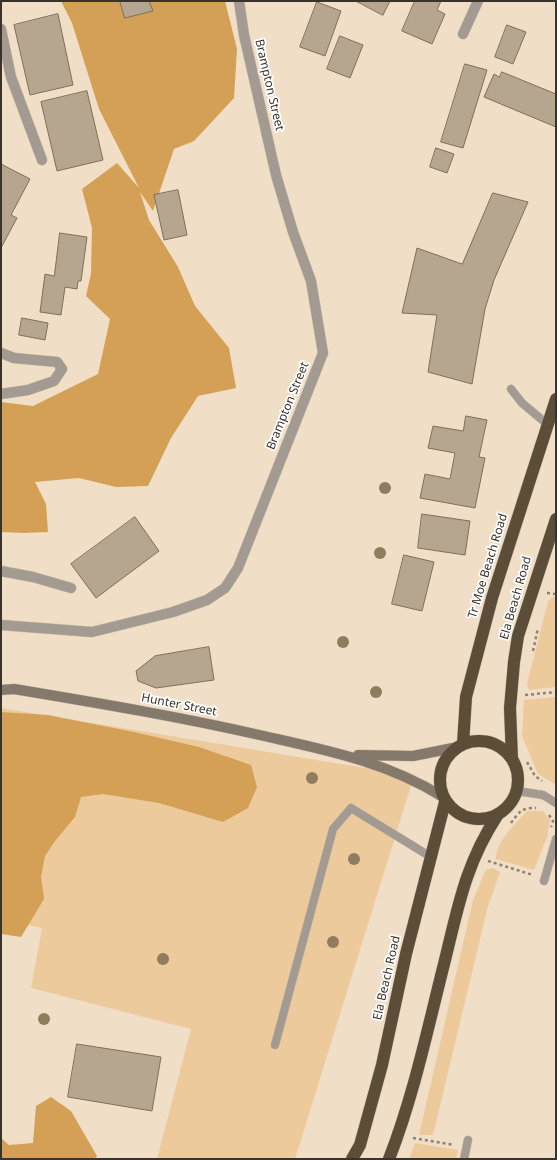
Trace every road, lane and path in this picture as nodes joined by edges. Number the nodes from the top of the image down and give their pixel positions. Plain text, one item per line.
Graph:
1 (239, 1) edge
2 (478, 1) edge
3 (1, 29) edge
4 (463, 34) dead end
5 (42, 160) dead end
6 (1, 353) edge
7 (511, 390) dead end
8 (1, 394) edge
9 (556, 399) edge
10 (547, 424) junction
11 (556, 519) edge
12 (553, 533) edge
13 (1, 570) edge
14 (72, 588) dead end
15 (548, 589) dead end
16 (547, 593) junction
17 (556, 594) edge
18 (545, 600) dead end
19 (540, 622) dead end
20 (1, 625) edge
21 (532, 652) dead end
22 (523, 688) dead end
23 (1, 690) edge
24 (556, 692) edge
25 (460, 745) junction
26 (350, 755) junction
27 (525, 758) dead end
28 (512, 759) junction
29 (545, 783) dead end
30 (517, 790) junction
31 (444, 799) junction
32 (556, 804) edge
33 (538, 808) dead end
34 (545, 809) dead end
35 (520, 812) dead end
36 (497, 816) junction
37 (553, 837) edge
38 (431, 857) junction
39 (487, 861) dead end
40 (541, 879) joint
41 (275, 1045) dead end
42 (413, 1138) dead end
43 (468, 1140) dead end
44 (461, 1146) dead end
45 (352, 1159) edge
46 (389, 1159) edge
47 (464, 1159) edge

1 - 20 street, Brampton Street
2 - 4 street
3 - 5 street
6 - 8 street
7 - 10 lane
9 - 10 highway, Tr Moe Beach Road
10 - 25 highway, Tr Moe Beach Road
11 - 12 highway, Ela Beach Road
12 - 28 highway, Ela Beach Road
13 - 14 street
15 - 16 path
16 - 17 path
16 - 18 path
19 - 21 path
22 - 24 path
23 - 26 street, Hunter Street
25 - 26 street, Hunter Street
25 - 28 highway
25 - 31 highway
26 - 31 street, Hunter Street
27 - 29 path
28 - 30 highway
30 - 32 lane
30 - 36 highway
31 - 36 highway
31 - 38 highway, Ela Beach Road
33 - 35 path
34 - 37 path
36 - 46 highway
37 - 40 lane
38 - 41 lane
38 - 45 highway, Ela Beach Road
39 - 40 path
42 - 44 path
43 - 47 lane

